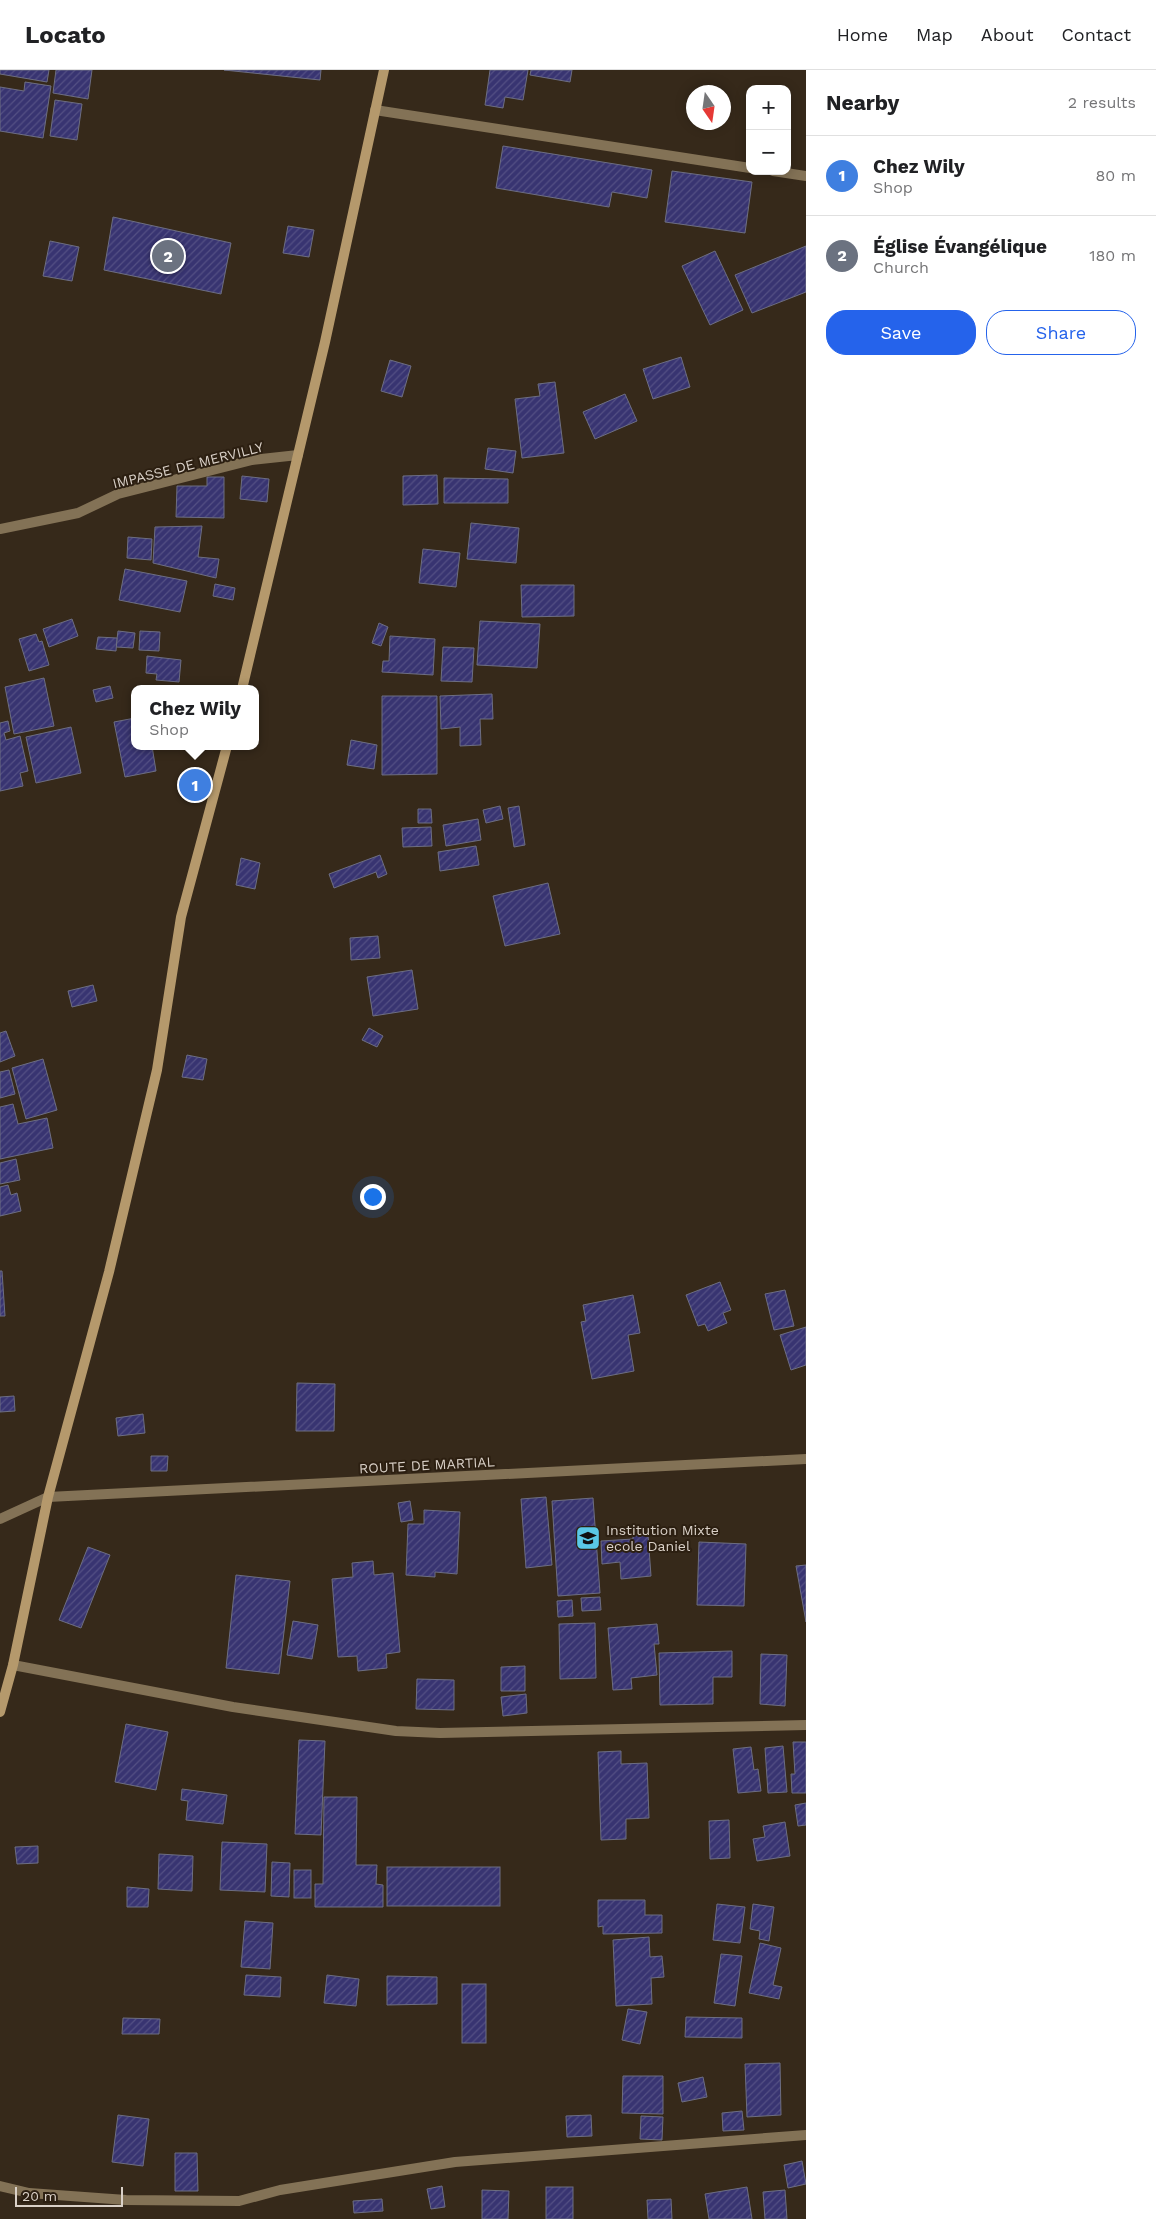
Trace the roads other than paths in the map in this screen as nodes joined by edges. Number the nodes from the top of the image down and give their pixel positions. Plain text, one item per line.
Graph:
1 (384, 70) edge
2 (375, 110) junction
3 (746, 167) edge
4 (791, 174) edge
5 (806, 176) edge
6 (298, 455) junction
7 (0, 529) edge
8 (243, 685) edge
9 (226, 750) edge
10 (806, 1460) edge
11 (48, 1497) junction
12 (0, 1519) edge
13 (13, 1665) junction
14 (0, 1712) edge
15 (806, 1725) edge
16 (806, 2135) edge
17 (0, 2186) edge

1 - 2 main road
2 - 3 street
2 - 6 main road
4 - 5 street
6 - 7 street, IMPASSE DE MERVILLY
6 - 8 main road
9 - 11 main road
10 - 11 street, ROUTE DE MARTIAL
11 - 12 street
11 - 13 main road
13 - 14 main road
13 - 15 street
16 - 17 street

